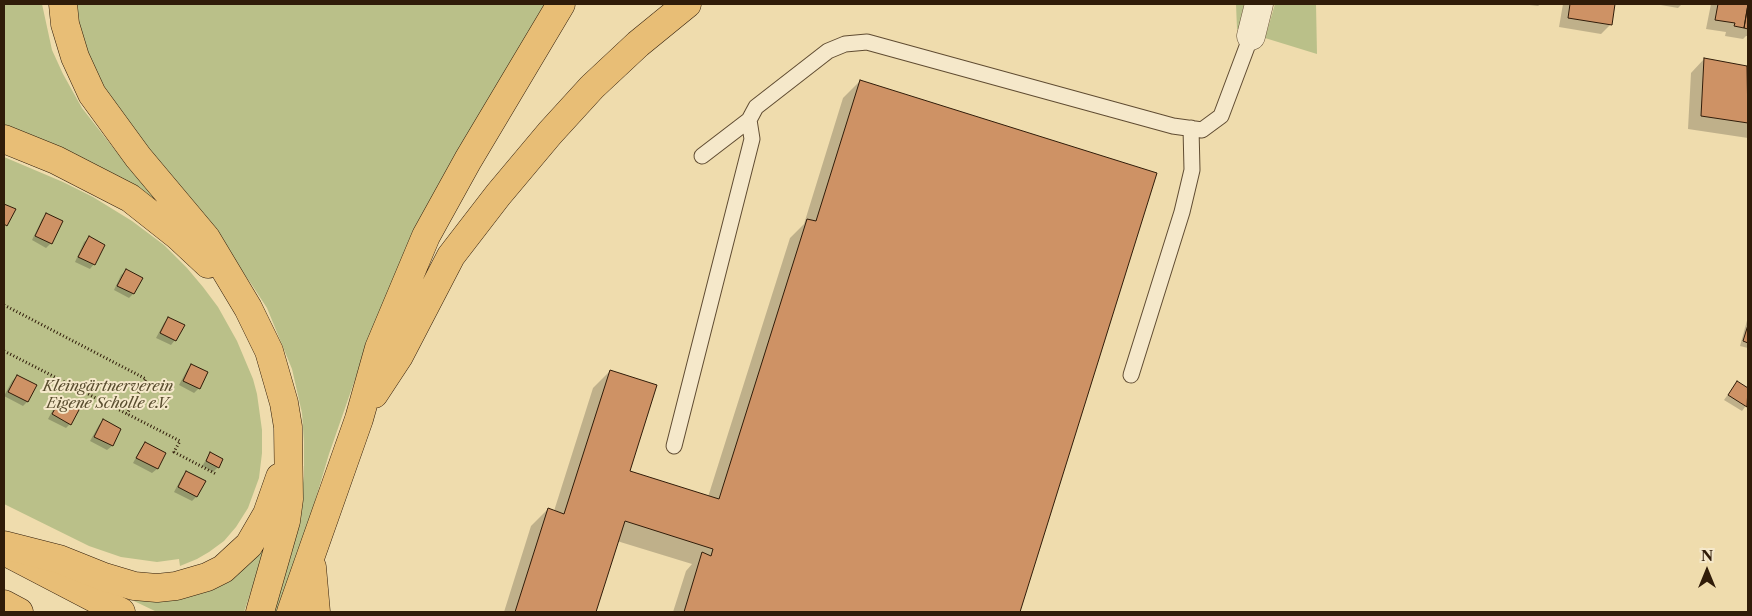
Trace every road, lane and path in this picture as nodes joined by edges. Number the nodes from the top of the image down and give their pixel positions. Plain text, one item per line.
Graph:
1 (63, 4) edge
2 (561, 4) edge
3 (687, 4) edge
4 (1259, 4) edge
5 (1251, 36) joint
6 (749, 120) junction
7 (1191, 128) junction
8 (4, 138) edge
9 (702, 156) dead end
10 (4, 305) edge
11 (248, 308) junction
12 (4, 350) edge
13 (1131, 375) dead end
14 (127, 414) junction
15 (359, 418) junction
16 (674, 446) dead end
17 (287, 457) junction
18 (216, 474) dead end
19 (4, 545) edge
20 (4, 551) edge
21 (311, 554) junction
22 (4, 604) edge
23 (19, 612) edge
24 (121, 612) edge
25 (260, 612) edge
26 (291, 612) edge
27 (316, 612) edge

1 - 11 main road
2 - 15 main road
3 - 15 main road
4 - 5 street
5 - 7 lane
6 - 7 lane
6 - 9 lane
6 - 16 lane
7 - 13 lane
8 - 11 main road
10 - 14 path
11 - 17 main road
12 - 14 path
14 - 18 path
15 - 21 main road
17 - 19 main road
17 - 25 main road
20 - 24 main road
21 - 26 main road
21 - 27 main road
22 - 23 main road

